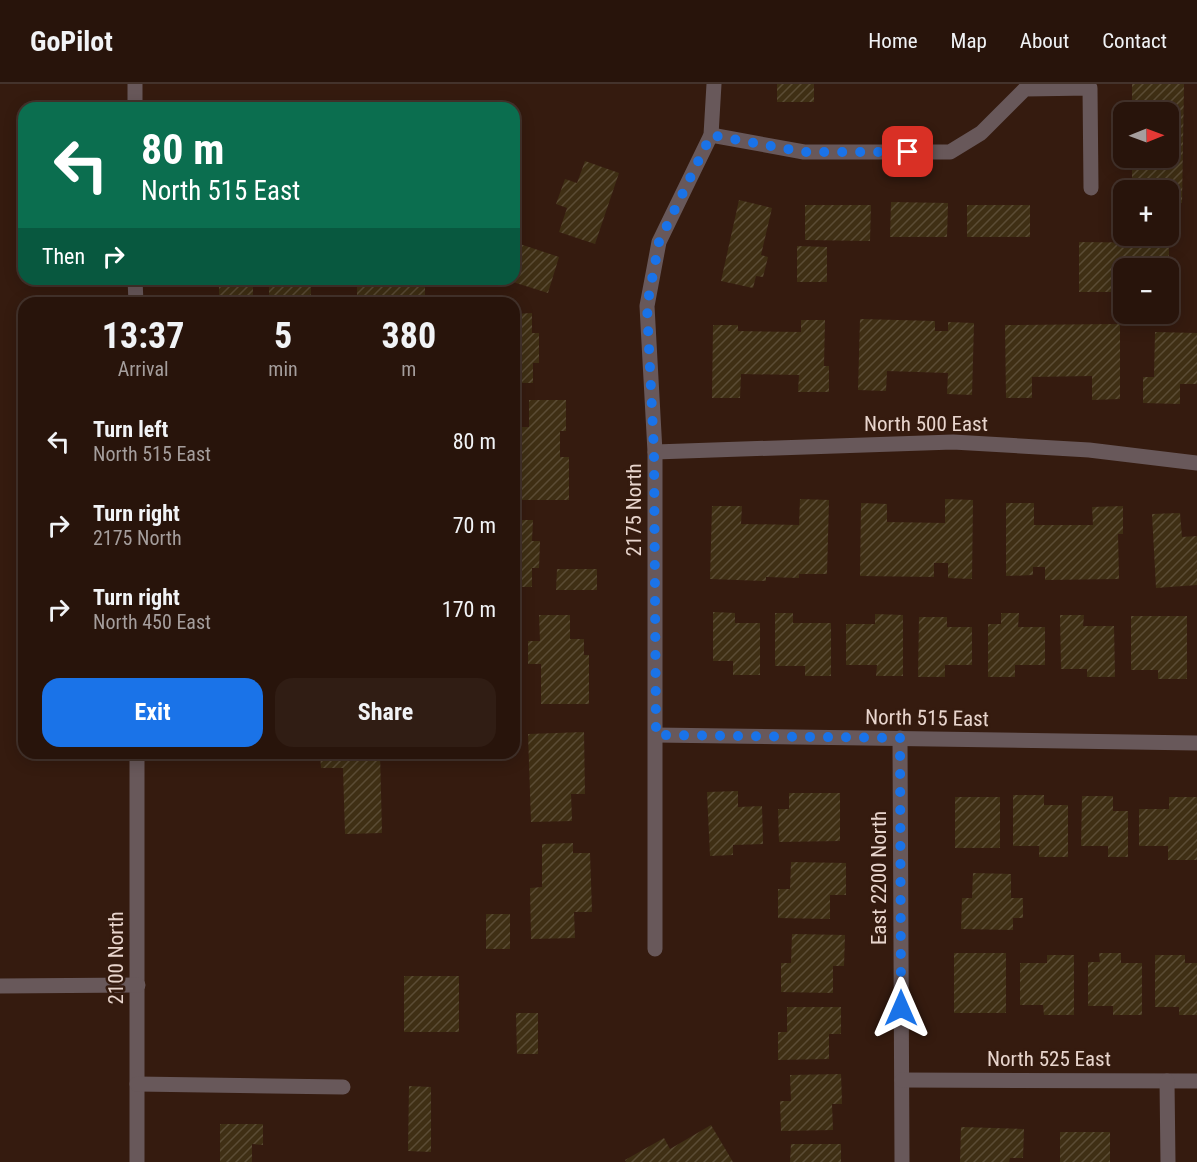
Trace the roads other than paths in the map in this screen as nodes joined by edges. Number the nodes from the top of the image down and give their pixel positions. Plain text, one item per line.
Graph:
1 (135, 84) edge
2 (714, 84) edge
3 (135, 102) edge
4 (711, 135) junction
5 (1091, 188) dead end
6 (654, 452) junction
7 (1197, 463) edge
8 (656, 735) junction
9 (900, 738) junction
10 (1197, 743) edge
11 (137, 759) edge
12 (655, 949) dead end
13 (138, 985) junction
14 (0, 986) edge
15 (902, 1080) junction
16 (1167, 1081) junction
17 (1197, 1081) edge
18 (137, 1084) junction
19 (343, 1087) dead end
20 (137, 1162) edge
21 (902, 1162) edge
22 (1168, 1162) edge

1 - 3 street
2 - 4 street, 2175 North
4 - 5 street
4 - 6 street, 2175 North
6 - 7 street, North 500 East
6 - 8 street, 2175 North
8 - 9 street, North 515 East
8 - 12 street, 2175 North
9 - 10 street, North 515 East
9 - 15 street, East 2200 North
11 - 13 street, 2100 North
13 - 14 street
13 - 18 street, 2100 North
15 - 16 street, North 525 East
15 - 21 street, East 2200 North
16 - 17 street, North 525 East
16 - 22 street
18 - 19 street
18 - 20 street, 2100 North

